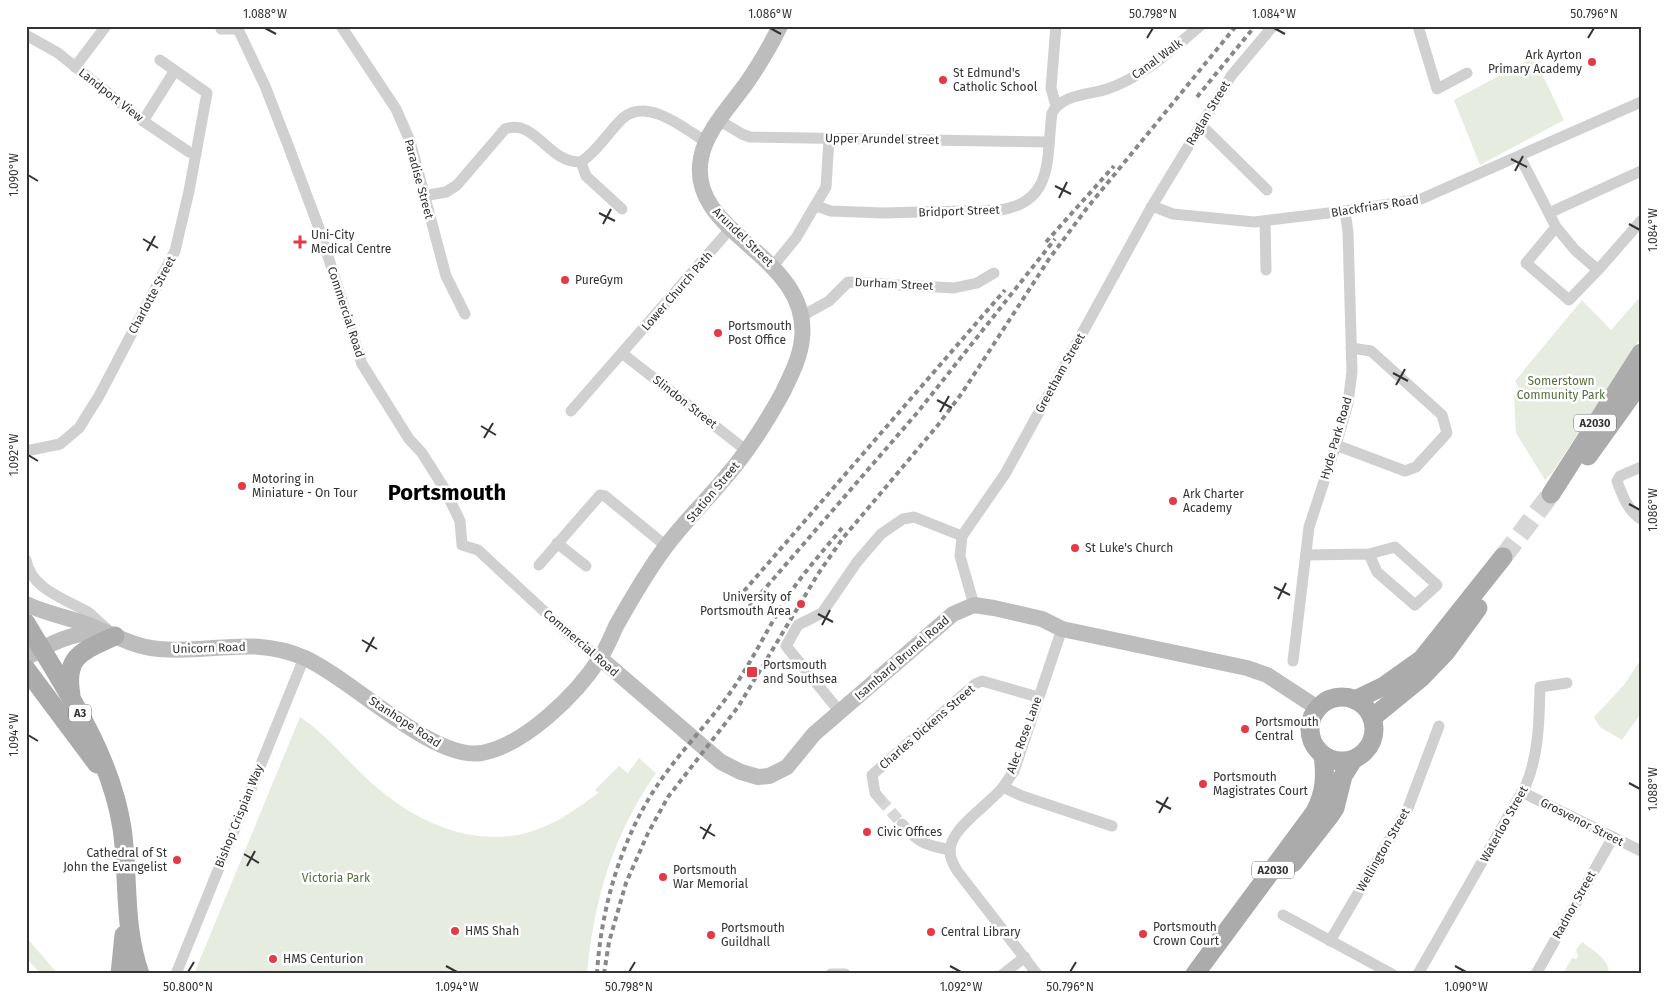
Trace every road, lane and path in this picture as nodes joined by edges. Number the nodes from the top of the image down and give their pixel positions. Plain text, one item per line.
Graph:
1 (106, 26) edge
2 (341, 26) edge
3 (780, 26) edge
4 (1056, 26) edge
5 (1200, 26) edge
6 (1272, 26) edge
7 (1418, 26) edge
8 (221, 29) dead end
9 (26, 36) edge
10 (160, 60) dead end
11 (75, 67) junction
12 (174, 72) junction
13 (1467, 73) dead end
14 (1641, 102) edge
15 (1056, 106) junction
16 (143, 121) junction
17 (720, 121) junction
18 (1201, 125) junction
19 (829, 139) junction
20 (706, 142) junction
21 (1048, 142) junction
22 (196, 154) junction
23 (1520, 157) junction
24 (581, 162) junction
25 (1641, 171) edge
26 (1267, 190) dead end
27 (423, 196) junction
28 (816, 206) junction
29 (1152, 206) junction
30 (622, 209) dead end
31 (1345, 211) junction
32 (1550, 213) junction
33 (1265, 221) junction
34 (1641, 221) edge
35 (1556, 227) junction
36 (732, 228) junction
37 (773, 266) junction
38 (1266, 270) dead end
39 (1598, 270) junction
40 (994, 272) dead end
41 (465, 314) dead end
42 (802, 316) junction
43 (1352, 348) junction
44 (1641, 353) edge
45 (623, 354) junction
46 (1641, 382) edge
47 (571, 411) dead end
48 (1336, 445) junction
49 (26, 451) edge
50 (747, 451) junction
51 (1641, 467) edge
52 (1641, 519) edge
53 (962, 536) junction
54 (557, 543) junction
55 (666, 546) junction
56 (1369, 554) junction
57 (1306, 555) junction
58 (26, 560) edge
59 (539, 565) dead end
60 (586, 566) dead end
61 (26, 604) edge
62 (974, 606) junction
63 (26, 623) edge
64 (1062, 630) junction
65 (114, 636) junction
66 (33, 647) edge
67 (304, 658) junction
68 (600, 658) junction
69 (1293, 661) dead end
70 (26, 669) edge
71 (1566, 683) dead end
72 (1038, 696) junction
73 (72, 699) junction
74 (1355, 700) junction
75 (1318, 709) junction
76 (840, 712) junction
77 (1372, 718) junction
78 (1439, 726) dead end
79 (687, 734) joint
80 (1323, 756) junction
81 (1353, 760) junction
82 (110, 782) junction
83 (1004, 787) junction
84 (1522, 792) junction
85 (880, 799) tunnel mouth
86 (902, 824) tunnel mouth
87 (1112, 826) dead end
88 (1613, 837) junction
89 (950, 850) junction
90 (1641, 851) edge
91 (127, 905) junction
92 (1283, 915) dead end
93 (132, 941) junction
94 (1330, 941) junction
95 (1025, 957) junction
96 (120, 974) edge
97 (132, 974) edge
98 (140, 974) edge
99 (176, 974) edge
100 (1003, 974) edge
101 (1036, 974) edge
102 (1195, 974) edge
103 (1210, 974) edge
104 (1392, 974) edge
105 (1418, 974) edge
106 (1536, 974) edge

1 - 11 street
2 - 27 street, Paradise Street
3 - 17 street, Arundel Street
4 - 15 street
5 - 15 street, Canal Walk
6 - 18 street, Raglan Street
7 - 13 street
8 - 68 street, Commercial Road
9 - 11 street, Landport View
10 - 12 street
11 - 16 street, Landport View
12 - 16 street
12 - 22 street, Charlotte Street
14 - 23 street, Blackfriars Road
15 - 21 street, Bridport Street
16 - 22 street, Landport View
17 - 19 street, Upper Arundel street
17 - 20 street, Arundel Street
18 - 26 street
18 - 29 street, Raglan Street
19 - 21 street, Upper Arundel street
19 - 28 street
20 - 24 street
20 - 36 street, Arundel Street
21 - 28 street, Bridport Street
22 - 49 street, Charlotte Street
23 - 31 street, Blackfriars Road
23 - 32 street
24 - 27 street
24 - 30 street
25 - 32 street
27 - 41 street, Paradise Street
28 - 37 street
29 - 33 street, Blackfriars Road
29 - 53 street, Greetham Street
31 - 33 street, Blackfriars Road
31 - 43 street, Hyde Park Road
32 - 35 street
33 - 38 street
34 - 39 street
35 - 39 street
35 - 39 street
36 - 37 street, Arundel Street
36 - 45 street, Lower Church Path
37 - 42 street, Arundel Street
40 - 42 street, Durham Street
42 - 50 street, Station Street
43 - 48 street, Hyde Park Road
43 - 48 street
44 - 46 main road, A2030
45 - 47 street, Lower Church Path
45 - 50 street, Slindon Street
48 - 57 street, Hyde Park Road
50 - 55 street, Station Street
51 - 52 street
53 - 62 street
53 - 76 street
54 - 55 street
54 - 59 street
54 - 60 street
55 - 68 street, Station Street
56 - 56 street
56 - 57 street
57 - 69 street, Hyde Park Road
58 - 65 street
61 - 65 street, Unicorn Road
62 - 64 street
62 - 76 street, Isambard Brunel Road
63 - 66 main road, A3
64 - 72 street, Alec Rose Lane
64 - 75 street
65 - 66 street, Unicorn Road
65 - 67 street, Unicorn Road
65 - 73 main road
66 - 73 main road, A3
67 - 68 street, Stanhope Road
67 - 99 street, Bishop Crispian Way
68 - 79 street, Commercial Road
70 - 82 main road, A3
71 - 84 street, Waterloo Street
72 - 83 street, Alec Rose Lane
72 - 85 street, Charles Dickens Street
73 - 82 main road, A3
74 - 75 main road
74 - 77 main road
74 - 77 main road
75 - 80 main road
76 - 79 street, Isambard Brunel Road
77 - 81 main road
78 - 94 street, Wellington Street
80 - 81 main road
80 - 102 main road, A2030
81 - 103 main road, A2030
82 - 91 main road, A3
83 - 87 street
83 - 89 street, Alec Rose Lane
84 - 88 street, Grosvenor Street
84 - 105 street, Waterloo Street
86 - 89 street
88 - 90 street, Grosvenor Street
88 - 106 street, Radnor Street
89 - 95 street
91 - 93 main road, A3
91 - 96 main road, A3
92 - 94 street
93 - 97 main road, A3
93 - 98 main road, A3
94 - 104 street
95 - 100 street
95 - 101 street

